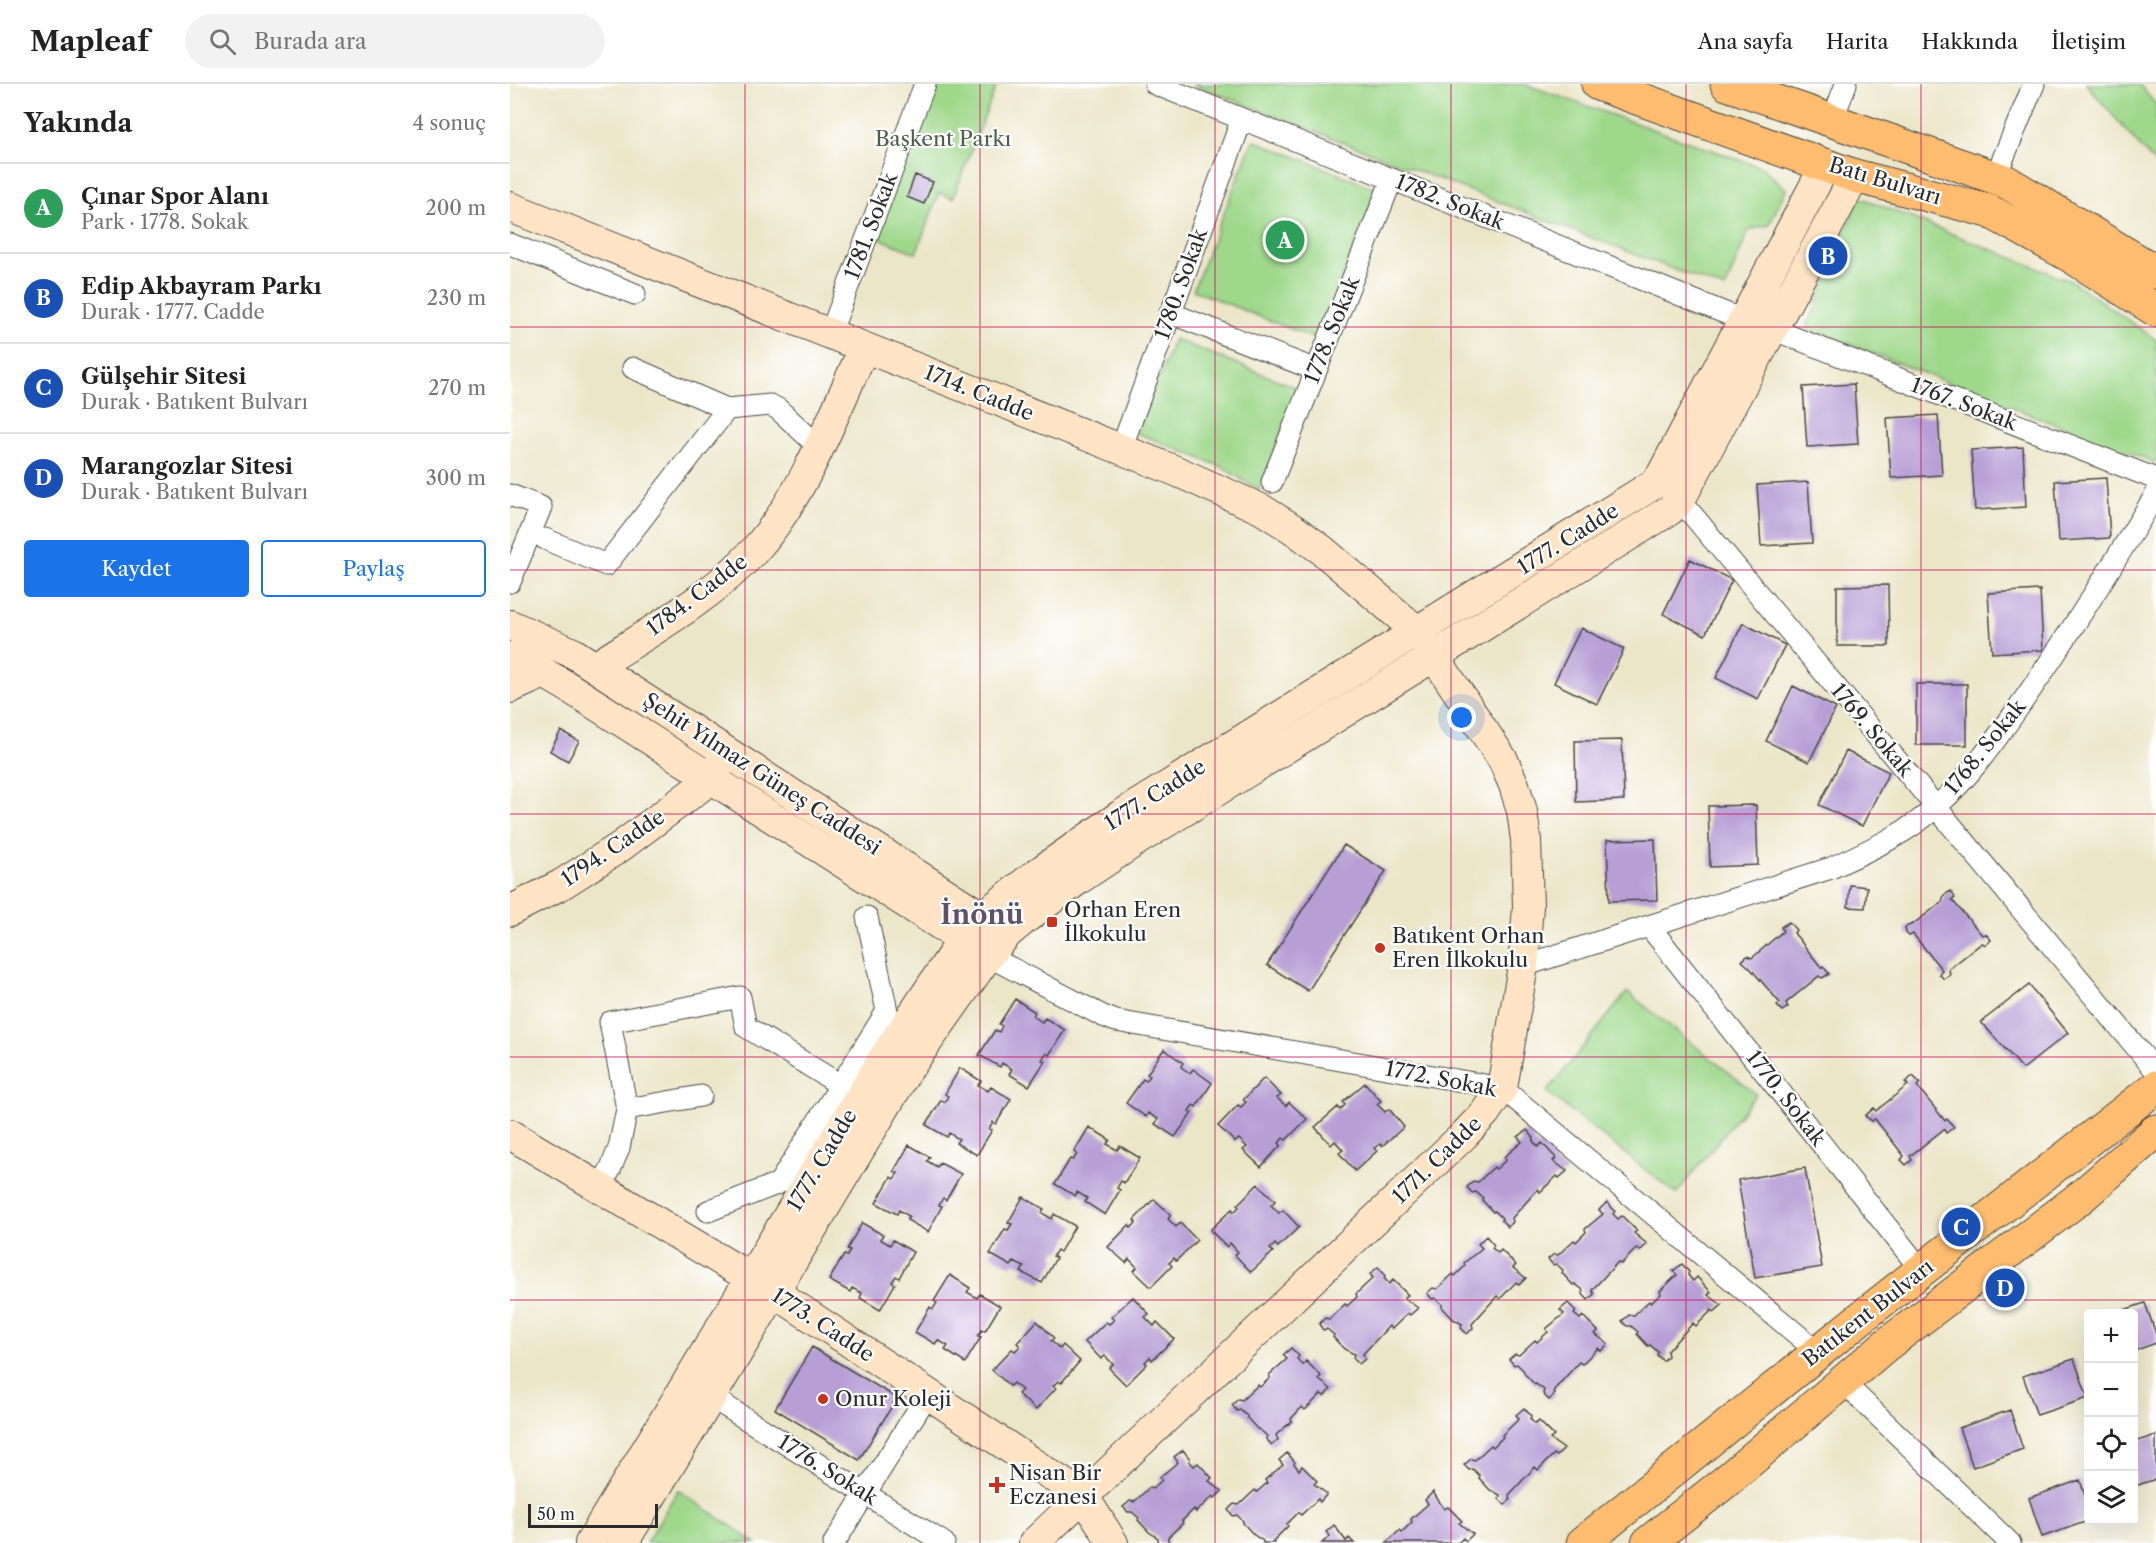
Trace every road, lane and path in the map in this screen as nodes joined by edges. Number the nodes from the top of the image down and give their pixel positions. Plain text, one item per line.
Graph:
1 (925, 84) edge
2 (1155, 84) edge
3 (1598, 84) edge
4 (1728, 84) edge
5 (1846, 84) edge
6 (2034, 84) edge
7 (1242, 119) junction
8 (1832, 121) junction
9 (1840, 170) junction
10 (1995, 178) junction
11 (1392, 179) junction
12 (510, 207) edge
13 (510, 243) edge
14 (2091, 268) junction
15 (2155, 271) edge
16 (635, 294) dead end
17 (2156, 310) edge
18 (1170, 313) junction
19 (1758, 325) junction
20 (2156, 332) edge
21 (830, 334) junction
22 (864, 348) junction
23 (633, 368) dead end
24 (1317, 369) junction
25 (727, 409) junction
26 (818, 446) junction
27 (1121, 449) junction
28 (2156, 479) edge
29 (1272, 482) dead end
30 (2156, 494) edge
31 (510, 495) edge
32 (1680, 500) junction
33 (545, 539) dead end
34 (510, 582) edge
35 (510, 624) edge
36 (1426, 644) junction
37 (510, 657) edge
38 (595, 667) junction
39 (544, 673) junction
40 (510, 688) edge
41 (728, 752) junction
42 (711, 779) junction
43 (1936, 807) junction
44 (510, 911) edge
45 (982, 916) junction
46 (867, 917) dead end
47 (1649, 926) junction
48 (1008, 933) junction
49 (963, 939) junction
50 (988, 956) junction
51 (1523, 966) junction
52 (2156, 1072) edge
53 (1502, 1088) junction
54 (850, 1090) junction
55 (701, 1096) dead end
56 (2145, 1096) edge
57 (627, 1109) junction
58 (2156, 1131) edge
59 (510, 1134) edge
60 (2156, 1150) edge
61 (2113, 1168) junction
62 (599, 1188) junction
63 (708, 1211) dead end
64 (1922, 1271) junction
65 (762, 1285) junction
66 (1818, 1352) junction
67 (1843, 1382) junction
68 (928, 1394) junction
69 (711, 1397) junction
70 (865, 1494) junction
71 (1084, 1497) junction
72 (590, 1543) edge
73 (623, 1543) edge
74 (834, 1543) edge
75 (944, 1543) edge
76 (1034, 1543) edge
77 (1113, 1543) edge
78 (1583, 1543) edge
79 (1648, 1543) edge
80 (2010, 1543) edge

1 - 21 street, 1781. Sokak
2 - 7 street, 1782. Sokak
3 - 9 main road, Batı Bulvarı
4 - 8 main road, Batı Bulvarı
5 - 8 street
6 - 10 street
7 - 11 street, 1782. Sokak
7 - 18 street, 1780. Sokak
8 - 10 main road, Batı Bulvarı
9 - 14 main road, Batı Bulvarı
9 - 19 main road, 1777. Cadde
10 - 15 main road, Batı Bulvarı
11 - 19 street, 1782. Sokak
11 - 24 street, 1778. Sokak
12 - 21 main road, 1714. Cadde
13 - 16 street
14 - 17 main road, Batı Bulvarı
14 - 20 main road
18 - 24 street
18 - 27 street, 1780. Sokak
19 - 28 street, 1767. Sokak
19 - 32 main road, 1777. Cadde
19 - 36 main road, 1777. Cadde
21 - 22 main road, 1714. Cadde
22 - 26 main road, 1784. Cadde
22 - 27 main road, 1714. Cadde
23 - 25 street
24 - 29 street, 1778. Sokak
25 - 26 street
25 - 33 street
26 - 38 main road, 1784. Cadde
27 - 36 main road, 1714. Cadde
30 - 43 street, 1768. Sokak
31 - 34 street
32 - 36 main road, 1777. Cadde
32 - 43 street, 1769. Sokak
35 - 38 main road, Şehit Yılmaz Güneş Caddesi
36 - 45 main road, 1777. Cadde
36 - 48 main road, 1777. Cadde
36 - 51 main road, 1771. Cadde
37 - 39 main road, Şehit Yılmaz Güneş Caddesi
38 - 41 main road, Şehit Yılmaz Güneş Caddesi
39 - 40 main road
39 - 42 main road, Şehit Yılmaz Güneş Caddesi
41 - 42 main road
41 - 45 main road, Şehit Yılmaz Güneş Caddesi
42 - 44 main road, 1794. Cadde
42 - 49 main road, Şehit Yılmaz Güneş Caddesi
43 - 47 street, 1768. Sokak
43 - 52 street, 1769. Sokak
45 - 48 main road, Şehit Yılmaz Güneş Caddesi
45 - 49 main road, 1777. Cadde
46 - 54 street
47 - 51 street, 1768. Sokak
47 - 64 street, 1770. Sokak
48 - 50 main road, 1777. Cadde
49 - 50 main road, Şehit Yılmaz Güneş Caddesi
49 - 54 main road, 1777. Cadde
50 - 53 street, 1772. Sokak
50 - 65 main road, 1777. Cadde
51 - 53 main road, 1771. Cadde
52 - 56 main road
53 - 66 street, 1772. Sokak
53 - 71 main road, 1771. Cadde
54 - 57 street
54 - 63 street
54 - 65 main road, 1777. Cadde
55 - 57 street
56 - 64 main road, Batıkent Bulvarı
57 - 62 street
58 - 61 main road, Batıkent Bulvarı
59 - 62 main road, 1773. Cadde
60 - 61 main road
61 - 67 main road, Batıkent Bulvarı
62 - 65 main road, 1773. Cadde
64 - 66 main road, Batıkent Bulvarı
65 - 68 main road, 1773. Cadde
65 - 69 main road, 1777. Cadde
65 - 72 main road, 1777. Cadde
66 - 78 main road, Batıkent Bulvarı
67 - 79 main road, Batıkent Bulvarı
67 - 80 street
68 - 70 street
68 - 71 main road, 1773. Cadde
69 - 70 street, 1776. Sokak
69 - 73 main road, 1777. Cadde
70 - 74 street
70 - 75 street, 1776. Sokak
71 - 76 main road, 1771. Cadde
71 - 77 main road, 1773. Cadde

